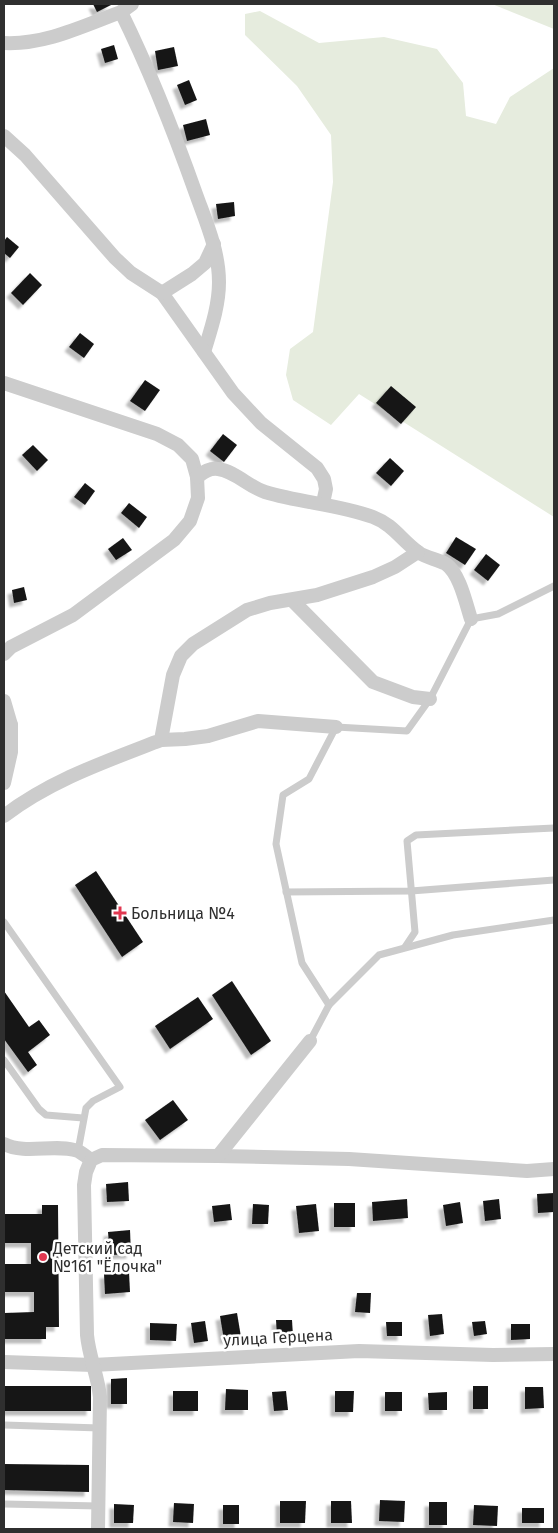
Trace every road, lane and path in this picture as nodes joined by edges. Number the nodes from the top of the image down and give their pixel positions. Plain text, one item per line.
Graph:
1 (127, 8) edge
2 (4, 43) edge
3 (4, 136) edge
4 (214, 244) junction
5 (162, 293) junction
6 (204, 352) junction
7 (4, 383) edge
8 (197, 477) junction
9 (323, 503) junction
10 (418, 552) junction
11 (554, 586) edge
12 (292, 600) junction
13 (471, 619) junction
14 (4, 654) edge
15 (430, 699) junction
16 (4, 701) edge
17 (8, 724) edge
18 (336, 727) junction
19 (161, 740) junction
20 (4, 783) edge
21 (4, 816) edge
22 (554, 828) edge
23 (554, 880) edge
24 (411, 891) junction
25 (286, 892) junction
26 (554, 920) edge
27 (4, 922) edge
28 (405, 947) junction
29 (329, 1005) junction
30 (310, 1041) joint
31 (4, 1060) edge
32 (83, 1118) junction
33 (4, 1144) edge
34 (78, 1152) junction
35 (218, 1156) junction
36 (91, 1160) junction
37 (554, 1169) edge
38 (554, 1354) edge
39 (4, 1362) edge
40 (93, 1365) junction
41 (4, 1425) edge
42 (101, 1428) junction
43 (4, 1504) edge
44 (99, 1506) junction
45 (98, 1529) edge

1 - 2 street
1 - 4 street
3 - 5 street
4 - 5 street
4 - 6 street
5 - 6 street
6 - 9 street
7 - 8 street
8 - 9 street
8 - 14 street
9 - 10 street
10 - 12 street
10 - 13 street
11 - 13 lane
12 - 15 street
12 - 19 street
13 - 15 lane
15 - 18 lane
16 - 17 street
17 - 20 street
18 - 19 street
18 - 25 lane
19 - 21 street
22 - 24 lane
23 - 24 lane
24 - 25 lane
24 - 28 lane
25 - 29 lane
26 - 28 lane
27 - 32 lane
28 - 29 lane
29 - 30 lane
30 - 35 street
31 - 32 lane
32 - 34 lane
33 - 34 street
34 - 36 street
35 - 36 street
35 - 37 street
36 - 40 street
38 - 40 street, улица Герцена
39 - 40 street, улица Герцена
40 - 42 street
41 - 42 lane
42 - 44 street
43 - 44 lane
44 - 45 street

